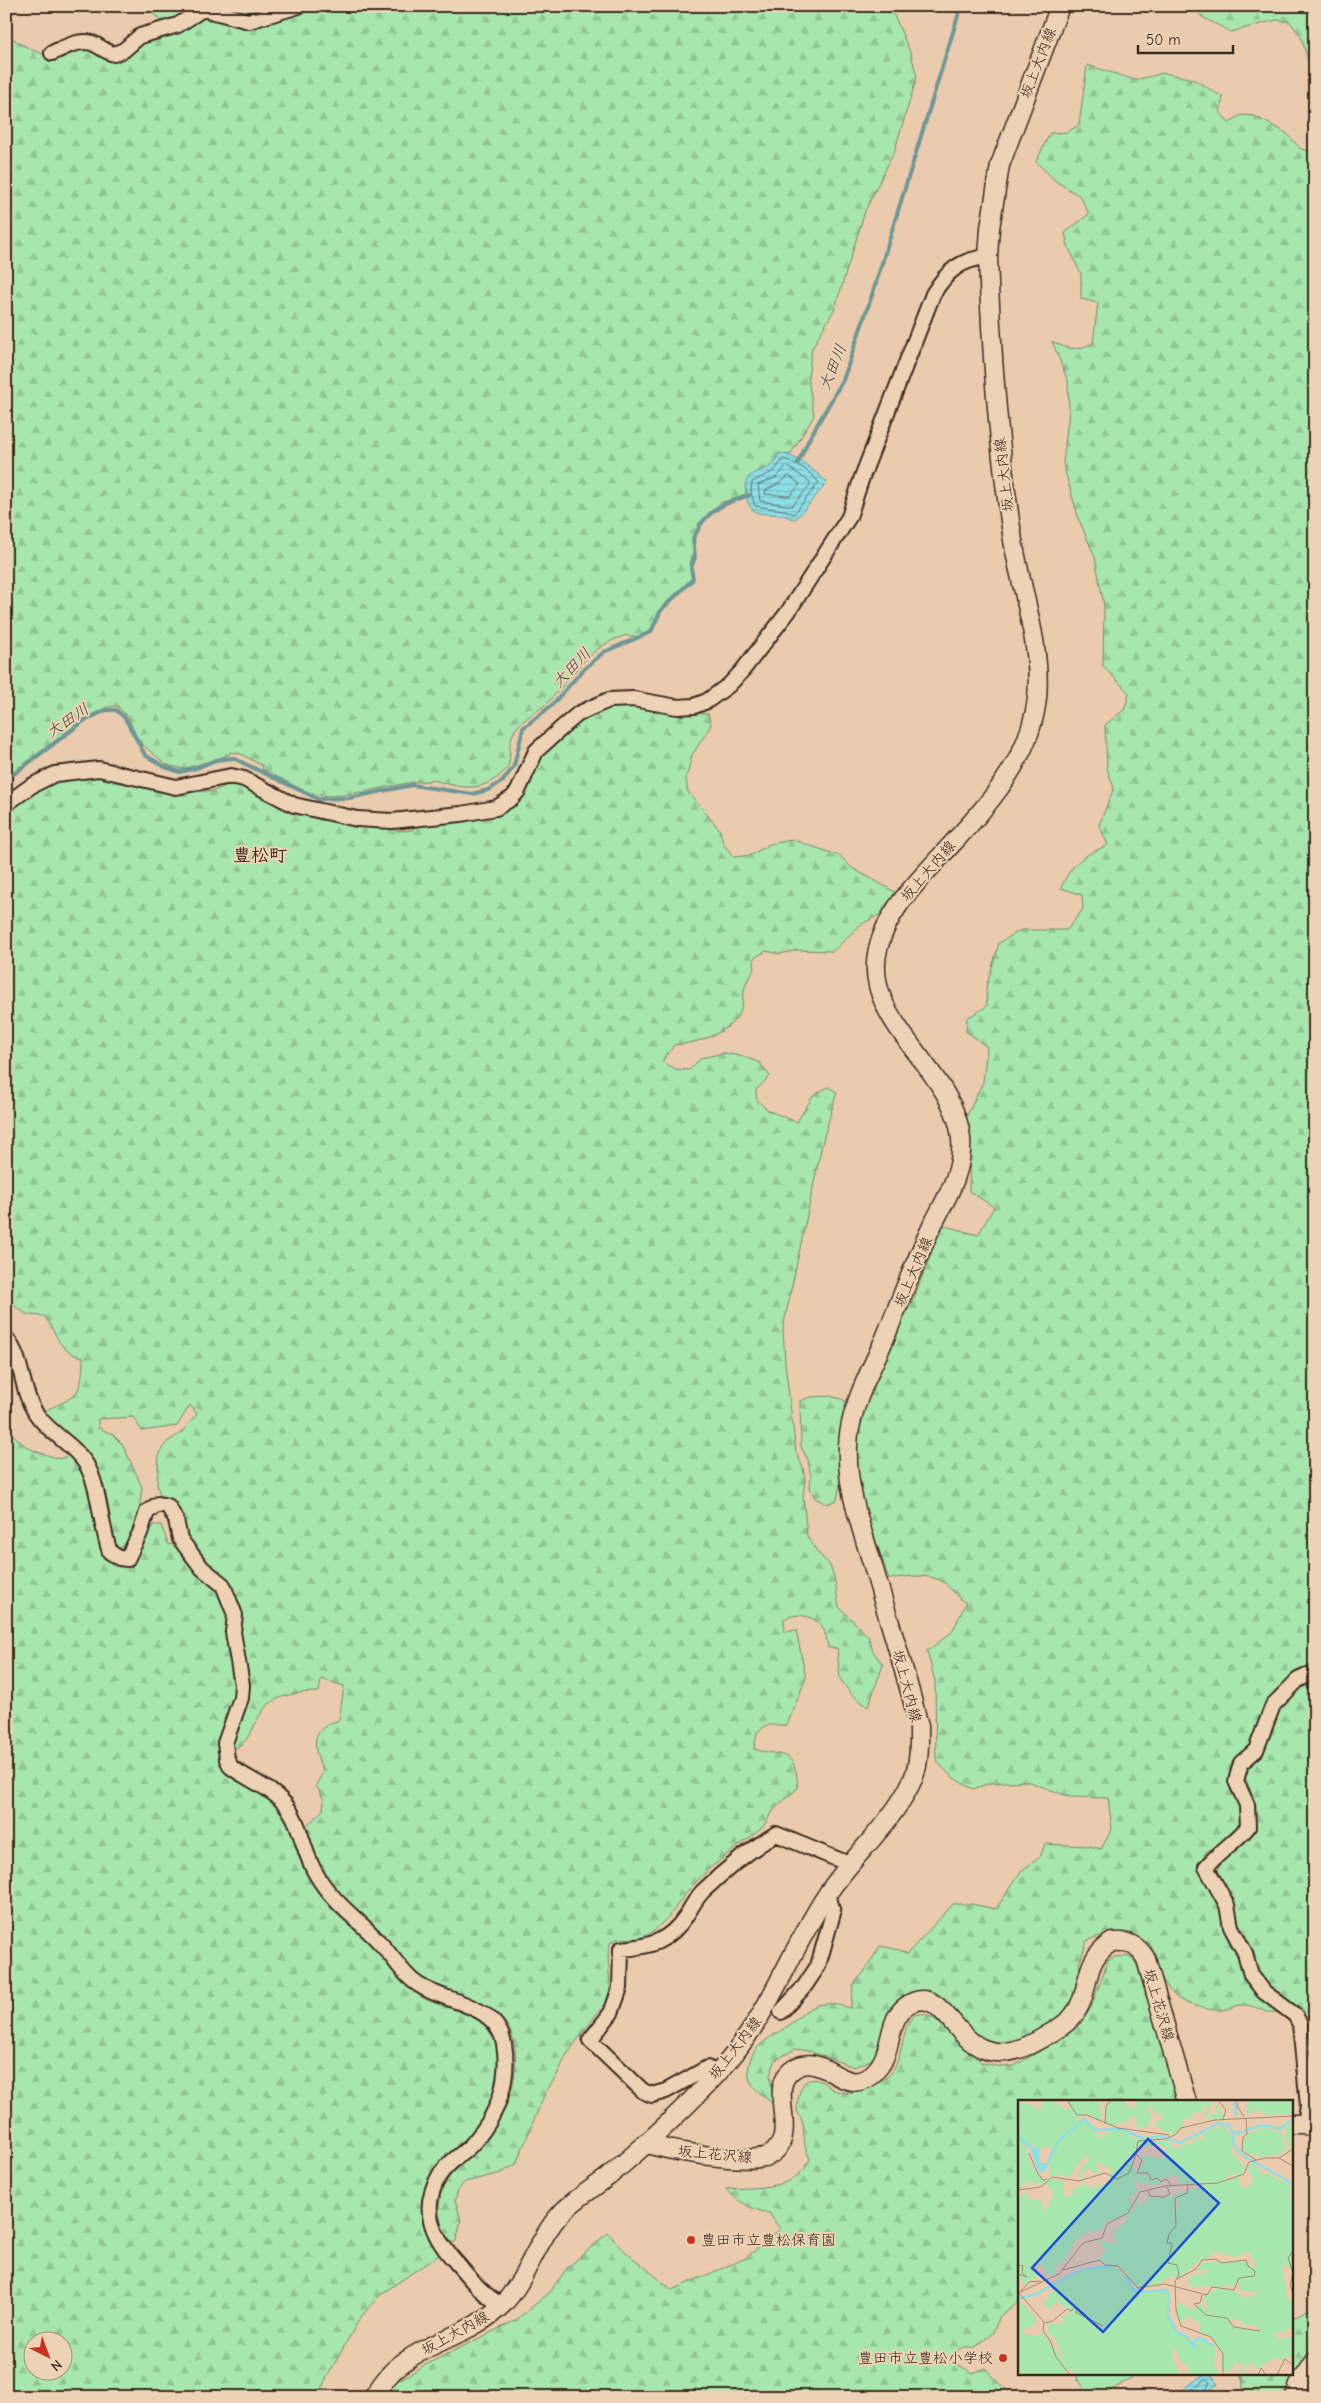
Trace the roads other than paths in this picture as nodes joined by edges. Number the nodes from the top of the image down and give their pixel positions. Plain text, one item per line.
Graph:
1 (299, 6) edge
2 (1060, 6) edge
3 (52, 53) dead end
4 (988, 258) junction
5 (6, 804) edge
6 (6, 1338) edge
7 (1315, 1672) edge
8 (849, 1864) junction
9 (828, 1893) junction
10 (781, 2012) dead end
11 (718, 2073) junction
12 (1186, 2100) edge
13 (1304, 2126) edge
14 (645, 2143) junction
15 (502, 2305) junction
16 (1315, 2361) edge
17 (373, 2397) edge
18 (1295, 2397) edge

1 - 3 street
2 - 4 main road, 坂上大内線
4 - 5 street
4 - 8 main road, 坂上大内線
6 - 15 street
7 - 13 street
8 - 9 main road, 坂上大内線
8 - 11 street
9 - 10 street
9 - 11 main road, 坂上大内線
11 - 14 main road, 坂上大内線
12 - 14 main road, 坂上花沢線
14 - 15 main road, 坂上大内線
15 - 17 main road, 坂上大内線
16 - 18 main road

